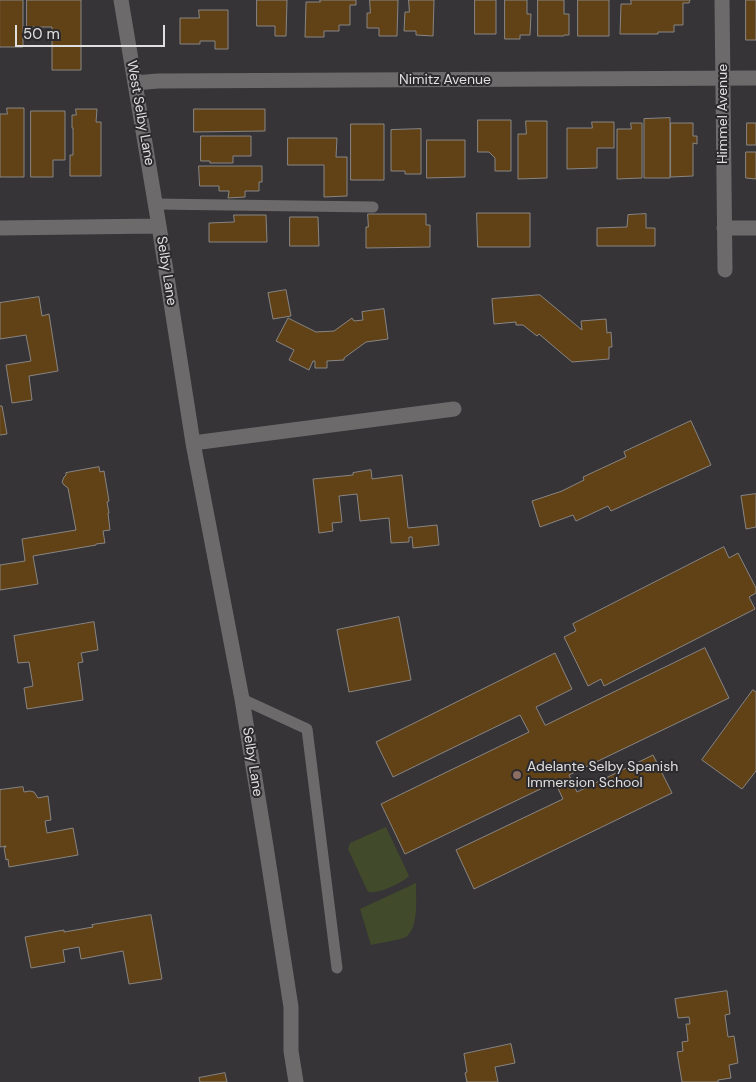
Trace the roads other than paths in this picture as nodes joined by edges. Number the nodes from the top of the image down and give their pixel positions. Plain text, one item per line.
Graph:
1 (121, 0) edge
2 (722, 0) edge
3 (723, 78) junction
4 (756, 78) edge
5 (135, 83) junction
6 (155, 204) junction
7 (373, 207) dead end
8 (159, 226) junction
9 (0, 228) edge
10 (724, 228) junction
11 (756, 228) edge
12 (725, 270) dead end
13 (454, 409) dead end
14 (193, 443) junction
15 (242, 699) junction
16 (337, 968) dead end
17 (296, 1082) edge

1 - 5 street, West Selby Lane
2 - 3 street, Himmel Avenue
3 - 4 street, Nimitz Avenue
3 - 5 street, Nimitz Avenue
3 - 10 street, Himmel Avenue
5 - 6 street, West Selby Lane
6 - 7 lane
6 - 8 street, West Selby Lane
8 - 9 street, Selby Lane
8 - 14 street, Selby Lane
10 - 11 street
10 - 12 street, Himmel Avenue
13 - 14 street
14 - 15 street, Selby Lane
15 - 16 lane
15 - 17 street, Selby Lane

